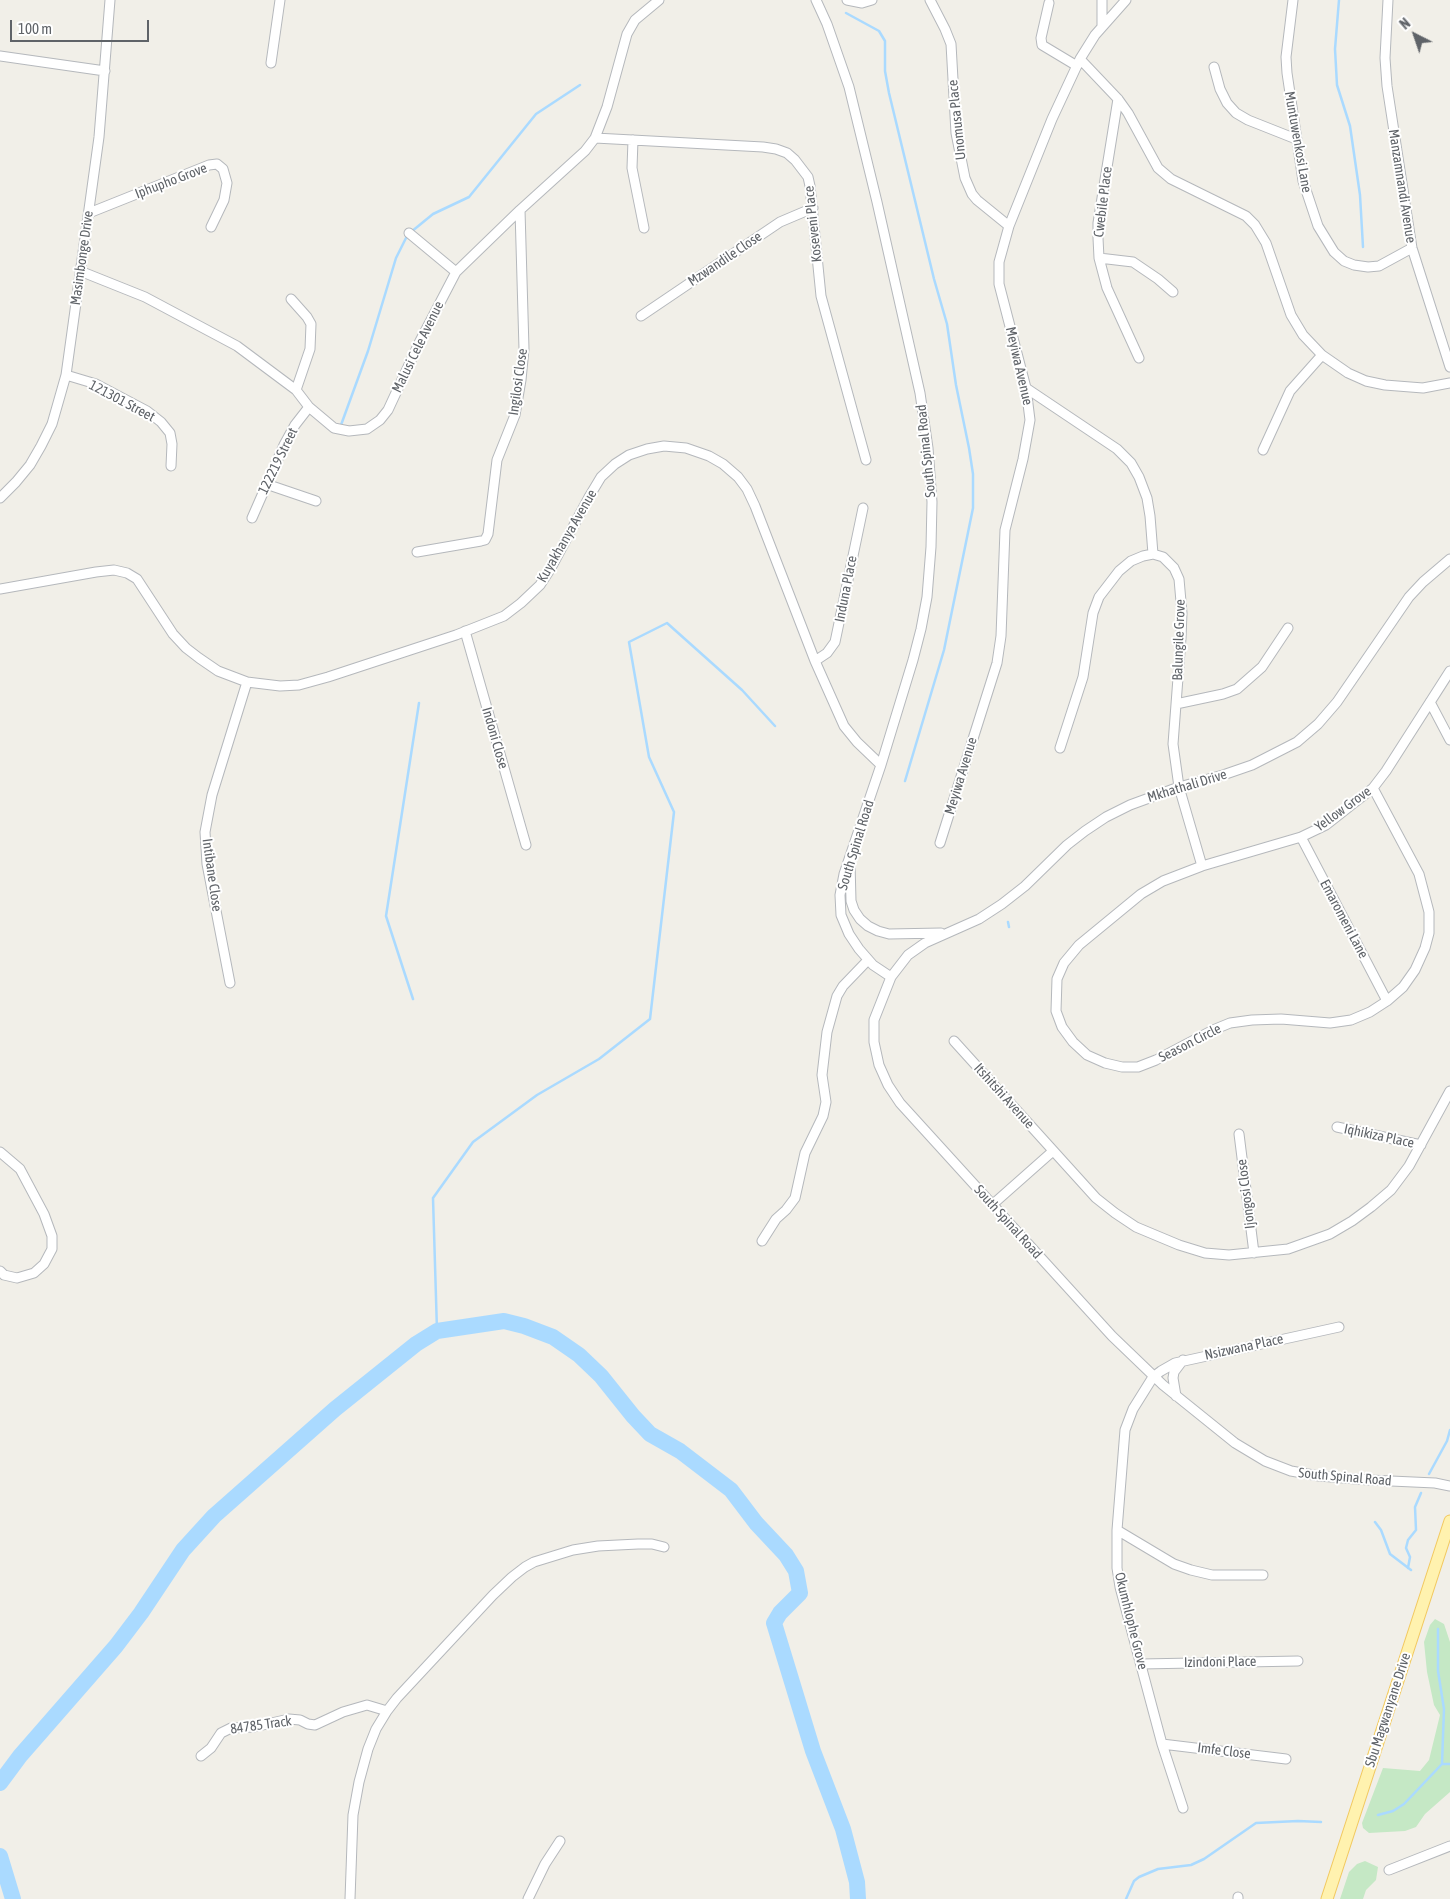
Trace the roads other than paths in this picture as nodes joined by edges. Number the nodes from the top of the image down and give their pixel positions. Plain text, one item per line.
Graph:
1 (110, 0) edge
2 (280, 0) edge
3 (659, 0) edge
4 (816, 0) edge
5 (847, 0) edge
6 (872, 0) edge
7 (930, 0) edge
8 (1102, 0) edge
9 (1126, 0) edge
10 (1293, 0) edge
11 (1388, 0) edge
12 (1049, 3) dead end
13 (1102, 26) junction
14 (0, 56) edge
15 (1078, 62) junction
16 (271, 63) dead end
17 (1214, 67) dead end
18 (106, 71) junction
19 (1118, 99) junction
20 (595, 138) junction
21 (1296, 139) junction
22 (633, 140) junction
23 (813, 208) junction
24 (520, 210) junction
25 (88, 213) junction
26 (1009, 226) junction
27 (211, 227) dead end
28 (644, 228) dead end
29 (409, 233) dead end
30 (1412, 248) junction
31 (1099, 258) junction
32 (80, 272) junction
33 (456, 272) junction
34 (1173, 292) dead end
35 (291, 299) dead end
36 (641, 316) dead end
37 (1322, 355) junction
38 (1139, 358) dead end
39 (1450, 367) edge
40 (66, 375) junction
41 (1450, 383) edge
42 (1026, 388) junction
43 (296, 390) junction
44 (309, 408) junction
45 (1263, 450) dead end
46 (866, 460) dead end
47 (171, 466) dead end
48 (266, 484) junction
49 (0, 498) edge
50 (316, 502) dead end
51 (863, 508) dead end
52 (252, 518) dead end
53 (417, 552) dead end
54 (1153, 554) junction
55 (1450, 559) edge
56 (0, 589) edge
57 (1288, 628) dead end
58 (465, 632) junction
59 (814, 661) junction
60 (1450, 671) edge
61 (247, 682) junction
62 (1430, 702) junction
63 (1176, 704) junction
64 (1450, 740) edge
65 (1060, 748) dead end
66 (881, 765) junction
67 (1179, 787) junction
68 (1373, 788) junction
69 (1301, 837) junction
70 (940, 843) dead end
71 (526, 845) dead end
72 (850, 857) junction
73 (1202, 866) junction
74 (947, 933) junction
75 (868, 960) junction
76 (891, 977) junction
77 (230, 983) dead end
78 (1387, 1002) junction
79 (954, 1041) dead end
80 (1450, 1090) edge
81 (1337, 1126) dead end
82 (1239, 1134) dead end
83 (1421, 1145) junction
84 (1053, 1151) junction
85 (0, 1152) edge
86 (992, 1206) junction
87 (762, 1241) dead end
88 (1254, 1253) junction
89 (0, 1272) edge
90 (1339, 1327) dead end
91 (1183, 1360) junction
92 (1154, 1377) junction
93 (1176, 1396) junction
94 (1450, 1486) edge
95 (1450, 1521) edge
96 (1117, 1530) junction
97 (664, 1547) dead end
98 (1263, 1575) dead end
99 (1298, 1661) dead end
100 (1141, 1664) junction
101 (387, 1711) junction
102 (1162, 1744) junction
103 (201, 1756) dead end
104 (1286, 1759) dead end
105 (1183, 1808) dead end
106 (560, 1841) dead end
107 (1450, 1846) edge
108 (1390, 1870) dead end
109 (350, 1899) edge
110 (528, 1899) edge
111 (1327, 1899) edge

1 - 18 street, Masimbonge Drive
2 - 16 street
3 - 20 street, Malusi Cele Avenue
4 - 66 street, South Spinal Road
5 - 6 street
7 - 26 street, Unomusa Place
8 - 13 street
9 - 13 street, Meyiwa Avenue
10 - 21 street, Muntuwenkosi Lane
11 - 30 street, Manzamnandi Avenue
12 - 15 street
13 - 15 street, Meyiwa Avenue
14 - 18 street
15 - 19 street
15 - 26 street, Meyiwa Avenue
17 - 21 street
18 - 25 street, Masimbonge Drive
19 - 31 street, Cwebile Place
19 - 37 street
20 - 22 street, Koseveni Place
20 - 24 street, Malusi Cele Avenue
21 - 30 street, Muntuwenkosi Lane
22 - 23 street, Koseveni Place
22 - 28 street
23 - 36 street, Mzwandile Close
23 - 46 street, Koseveni Place
24 - 33 street, Malusi Cele Avenue
24 - 53 street, Ingilosi Close
25 - 27 street, Iphupho Grove
25 - 32 street, Masimbonge Drive
26 - 42 street, Meyiwa Avenue
29 - 33 street
30 - 39 street, Manzamnandi Avenue
31 - 34 street
31 - 38 street, Cwebile Place
32 - 40 street, Masimbonge Drive
32 - 43 street, Malusi Cele Avenue
33 - 44 street, Malusi Cele Avenue
35 - 43 street
37 - 41 street
37 - 45 street
40 - 47 street, 121301 Street
40 - 49 street, Masimbonge Drive
42 - 54 street
42 - 70 street, Meyiwa Avenue
43 - 44 street, Malusi Cele Avenue
44 - 48 street, 122219 Street
48 - 50 street
48 - 52 street, 122219 Street
51 - 59 street, Induna Place
54 - 63 street, Balungile Grove
54 - 65 street
55 - 67 street, Mkhathali Drive
56 - 61 street, Kuyakhanya Avenue
57 - 63 street
58 - 59 street, Kuyakhanya Avenue
58 - 61 street, Kuyakhanya Avenue
58 - 71 street, Indoni Close
59 - 66 street, Kuyakhanya Avenue
60 - 62 street, Yellow Grove
61 - 77 street, Intibane Close
62 - 64 street
62 - 68 street, Yellow Grove
63 - 67 street, Balungile Grove
66 - 72 street, South Spinal Road
67 - 73 street
67 - 74 street, Mkhathali Drive
68 - 69 street, Yellow Grove
68 - 78 street, Season Circle
69 - 73 street, Yellow Grove
69 - 78 street, Emaromeni Lane
72 - 74 street
72 - 75 street, South Spinal Road
73 - 78 street, Season Circle
74 - 76 street, Mkhathali Drive
75 - 76 street, South Spinal Road
75 - 87 street
76 - 86 street, South Spinal Road
79 - 84 street, Itshitshi Avenue
80 - 83 street, Itshitshi Avenue
81 - 83 street, Iqhikiza Place
82 - 88 street, Ijongosi Close
83 - 88 street, Itshitshi Avenue
84 - 86 street
84 - 88 street, Itshitshi Avenue
85 - 89 street
86 - 92 street, South Spinal Road
90 - 91 street, Nsizwana Place
91 - 92 street, Nsizwana Place
91 - 93 street
92 - 93 street, South Spinal Road
92 - 96 street, Okumhlophe Grove
93 - 94 street, South Spinal Road
95 - 111 main road, Sbu Magwanyane Drive
96 - 98 street
96 - 100 street, Okumhlophe Grove
97 - 101 street
99 - 100 street, Izindoni Place
100 - 102 street, Okumhlophe Grove
101 - 103 street, 84785 Track
101 - 109 street
102 - 104 street, Imfe Close
102 - 105 street, Okumhlophe Grove
106 - 110 street
107 - 108 street

